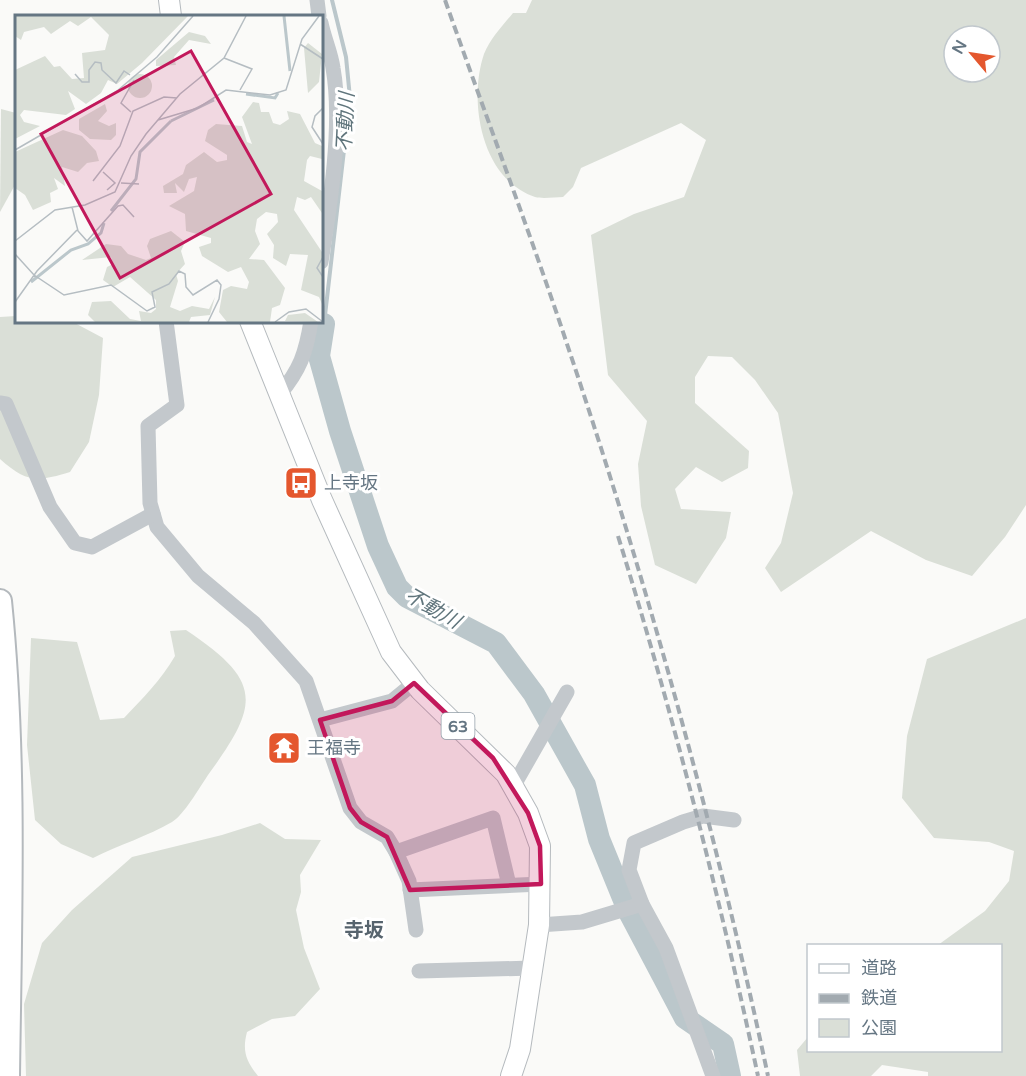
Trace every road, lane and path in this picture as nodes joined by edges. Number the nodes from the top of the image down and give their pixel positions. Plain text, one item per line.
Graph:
1 (169, 0) edge
2 (317, 0) edge
3 (171, 15) edge
4 (319, 15) edge
5 (322, 27) edge
6 (322, 253) edge
7 (166, 322) edge
8 (250, 322) edge
9 (311, 322) edge
10 (279, 395) junction
11 (0, 403) edge
12 (153, 514) junction
13 (0, 601) edge
14 (414, 683) junction
15 (567, 692) dead end
16 (320, 720) junction
17 (514, 785) junction
18 (734, 820) dead end
19 (396, 852) junction
20 (541, 884) junction
21 (509, 885) junction
22 (410, 890) junction
23 (642, 904) junction
24 (538, 925) junction
25 (416, 930) dead end
26 (532, 968) junction
27 (419, 971) dead end
28 (8, 1076) edge
29 (512, 1076) edge
30 (713, 1076) edge

1 - 3 main road
2 - 4 street
5 - 6 street
7 - 12 street
8 - 10 main road, 63
9 - 10 street
10 - 14 main road, 63
11 - 12 street
12 - 16 street
13 - 28 highway
14 - 16 street
14 - 17 main road, 63
15 - 17 street
16 - 19 street
17 - 20 main road, 63
18 - 23 street
19 - 21 street
19 - 22 street
20 - 21 street
20 - 24 main road, 63
21 - 22 street
22 - 25 street
23 - 24 street
23 - 30 street
24 - 26 main road, 63
26 - 27 street
26 - 29 main road, 63

